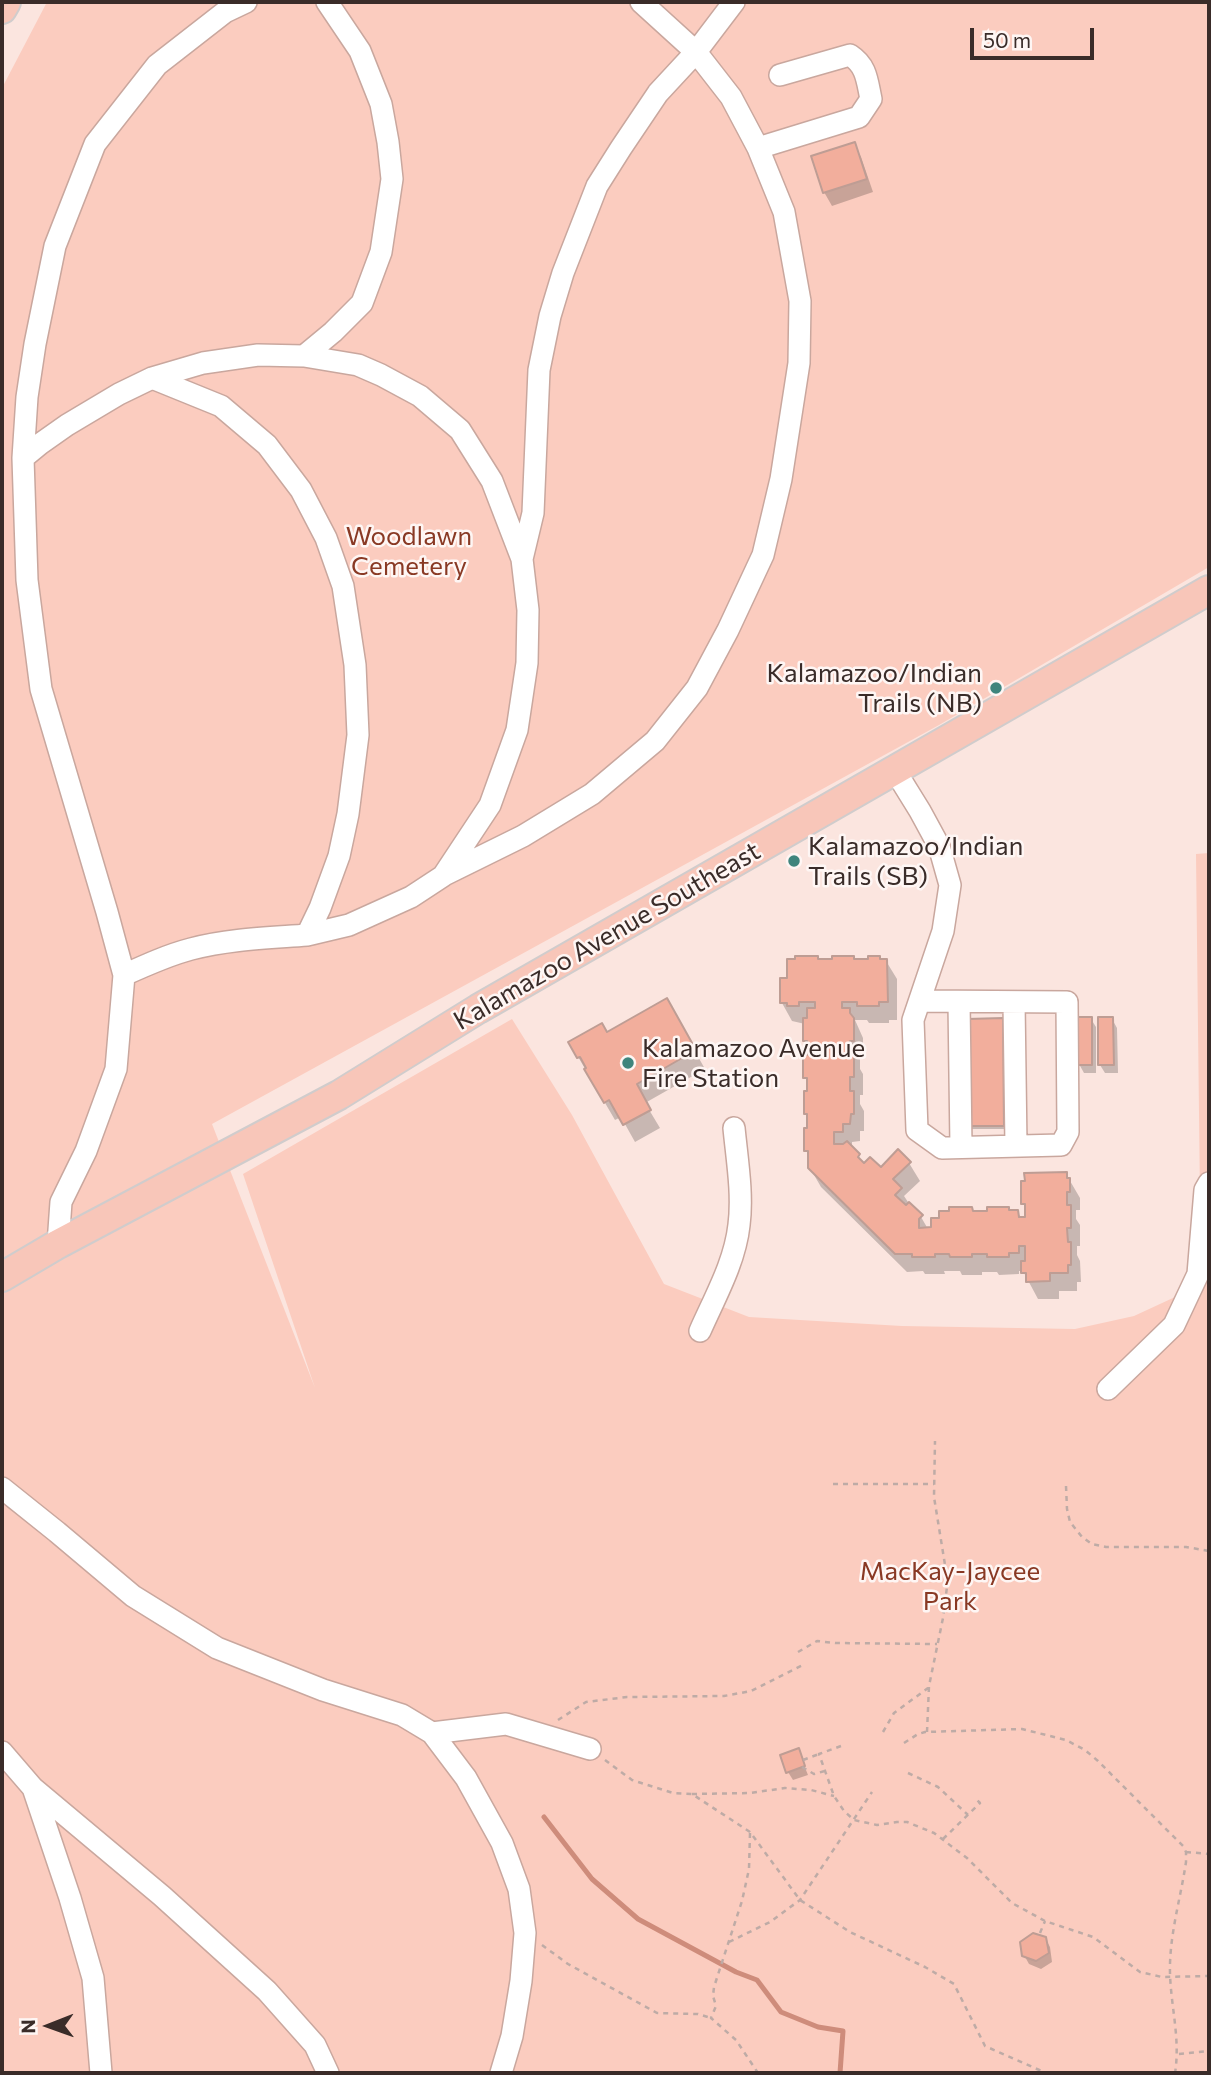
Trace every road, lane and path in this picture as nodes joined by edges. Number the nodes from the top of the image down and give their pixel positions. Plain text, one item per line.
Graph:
1 (6, 2) edge
2 (246, 2) edge
3 (327, 2) edge
4 (641, 2) edge
5 (734, 2) edge
6 (2, 9) edge
7 (696, 52) junction
8 (780, 75) dead end
9 (758, 148) junction
10 (304, 356) junction
11 (152, 378) junction
12 (23, 458) junction
13 (522, 559) junction
14 (1206, 598) edge
15 (894, 769) junction
16 (443, 876) junction
17 (307, 935) junction
18 (124, 975) junction
19 (920, 1002) junction
20 (960, 1002) junction
21 (1014, 1002) junction
22 (734, 1128) dead end
23 (1016, 1146) junction
24 (961, 1147) junction
25 (1209, 1183) edge
26 (58, 1244) junction
27 (2, 1277) edge
28 (700, 1331) dead end
29 (1108, 1389) dead end
30 (935, 1441) dead end
31 (833, 1484) dead end
32 (934, 1484) junction
33 (1066, 1486) dead end
34 (2, 1488) edge
35 (1209, 1551) edge
36 (937, 1644) junction
37 (798, 1652) dead end
38 (805, 1664) dead end
39 (928, 1688) junction
40 (883, 1732) dead end
41 (927, 1732) junction
42 (432, 1733) junction
43 (541, 1733) junction
44 (904, 1743) dead end
45 (841, 1746) dead end
46 (590, 1749) joint
47 (2, 1752) edge
48 (819, 1754) junction
49 (803, 1760) dead end
50 (802, 1767) dead end
51 (825, 1771) junction
52 (908, 1773) dead end
53 (33, 1788) junction
54 (872, 1792) dead end
55 (692, 1794) junction
56 (834, 1796) junction
57 (975, 1798) dead end
58 (968, 1815) junction
59 (854, 1819) junction
60 (750, 1832) junction
61 (943, 1839) junction
62 (1186, 1852) junction
63 (1209, 1854) edge
64 (800, 1900) junction
65 (1045, 1921) junction
66 (525, 1933) junction
67 (1040, 1933) dead end
68 (729, 1942) junction
69 (1209, 1976) edge
70 (1170, 1977) junction
71 (711, 2018) junction
72 (1209, 2052) edge
73 (1179, 2053) junction
74 (101, 2073) edge
75 (328, 2073) edge
76 (501, 2073) edge
77 (758, 2073) edge
78 (1045, 2073) edge
79 (1175, 2073) edge

1 - 6 main road
2 - 12 lane
3 - 10 lane
4 - 7 lane
5 - 7 lane
7 - 9 lane
7 - 13 lane
8 - 9 lane
9 - 16 lane
10 - 11 lane
10 - 13 lane
11 - 12 lane
11 - 17 lane
12 - 18 lane
13 - 16 lane
14 - 15 main road, Kalamazoo Avenue Southeast
15 - 19 lane
15 - 26 main road, Kalamazoo Avenue Southeast
16 - 17 lane
17 - 18 lane
18 - 26 lane
19 - 20 lane
19 - 24 lane
20 - 21 lane
20 - 24 lane
21 - 23 lane
21 - 23 lane
22 - 28 lane
23 - 24 lane
25 - 29 lane
26 - 27 main road, Kalamazoo Avenue Southeast
30 - 32 path
31 - 32 path
32 - 36 path
33 - 35 path
34 - 42 lane
36 - 37 path
36 - 39 path
38 - 43 path
39 - 40 path
39 - 41 path
41 - 44 path
41 - 62 path
42 - 43 lane
42 - 66 lane
43 - 46 lane
45 - 48 path
46 - 55 path
47 - 53 lane
48 - 49 path
48 - 51 path
50 - 51 path
51 - 56 path
52 - 58 path
53 - 74 lane
53 - 75 lane
54 - 59 path
55 - 56 path
55 - 60 path
56 - 59 path
57 - 58 path
58 - 61 path
59 - 61 path
59 - 64 path
60 - 64 path
60 - 68 path
61 - 65 path
62 - 63 path
62 - 70 path
64 - 68 path
64 - 78 path
65 - 67 path
65 - 70 path
66 - 71 path
66 - 76 lane
68 - 71 path
69 - 70 path
70 - 73 path
71 - 77 path
72 - 73 path
73 - 79 path

